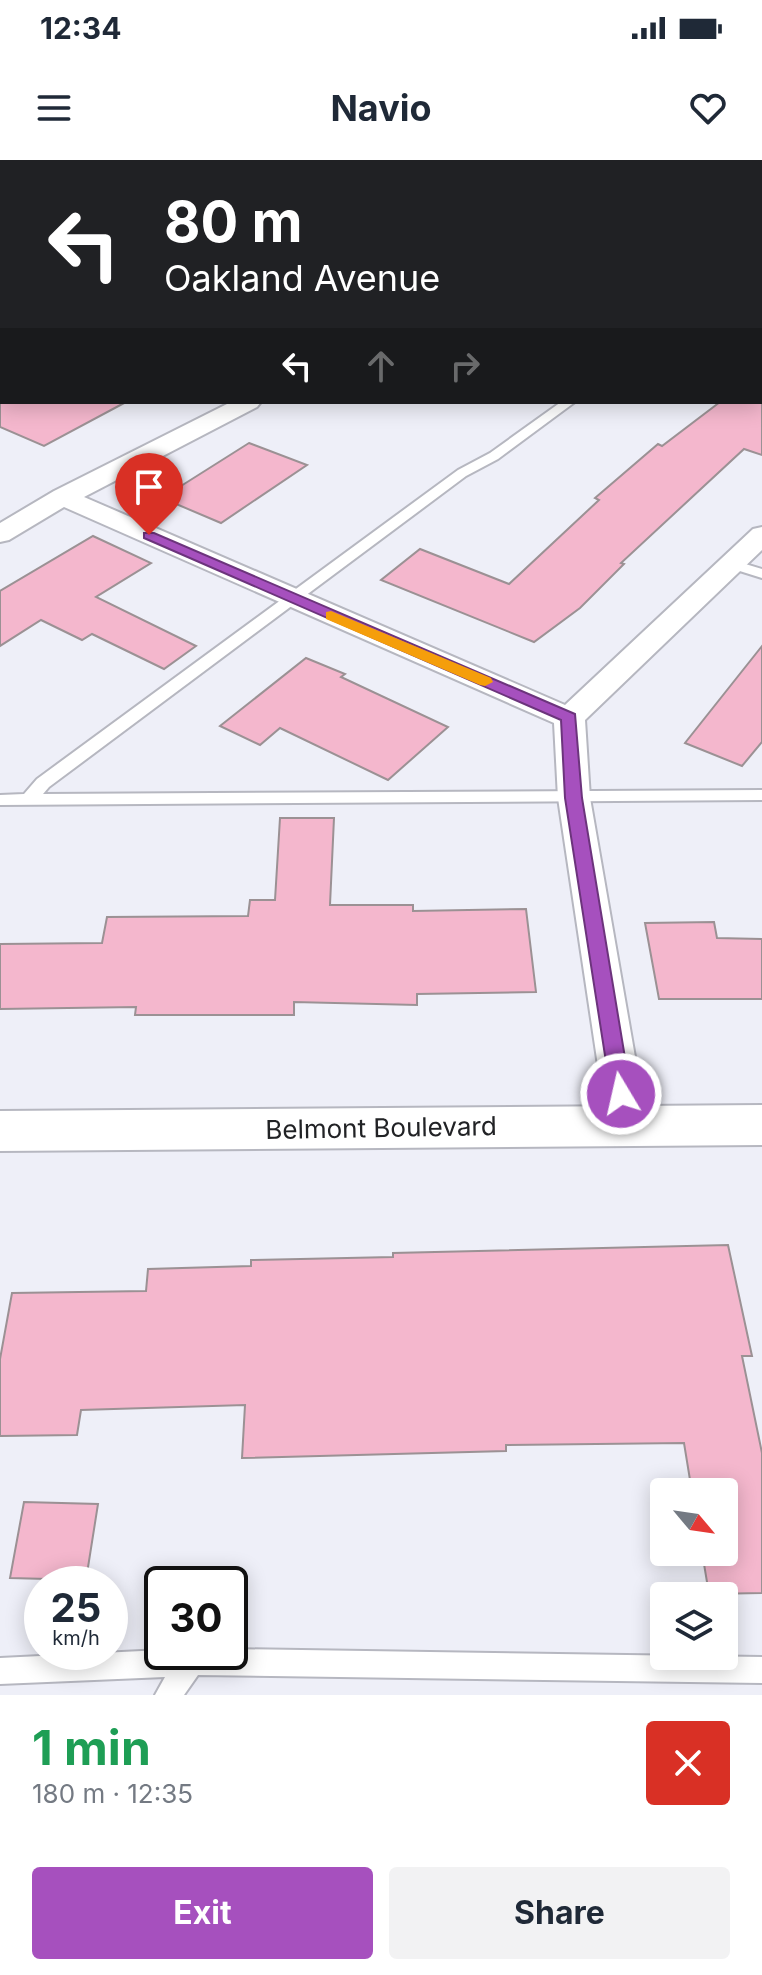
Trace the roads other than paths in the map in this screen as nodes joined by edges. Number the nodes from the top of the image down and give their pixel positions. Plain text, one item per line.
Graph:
1 (245, 404) edge
2 (566, 404) edge
3 (63, 497) junction
4 (0, 534) edge
5 (762, 535) edge
6 (747, 569) edge
7 (293, 599) junction
8 (569, 718) junction
9 (762, 795) edge
10 (574, 798) junction
11 (0, 800) edge
12 (28, 801) junction
13 (762, 1125) edge
14 (627, 1126) junction
15 (0, 1131) edge
16 (248, 1663) edge
17 (144, 1664) edge
18 (185, 1670) edge
19 (762, 1670) edge
20 (0, 1671) edge
21 (168, 1695) edge

1 - 3 street
2 - 7 lane
3 - 4 street
3 - 7 street
5 - 6 street
6 - 8 street
7 - 8 street
7 - 12 lane
8 - 10 street
9 - 10 lane
10 - 12 lane
10 - 14 street
11 - 12 lane
13 - 14 street, Belmont Boulevard
14 - 15 street, Belmont Boulevard
16 - 19 lane
17 - 20 lane
18 - 21 lane

